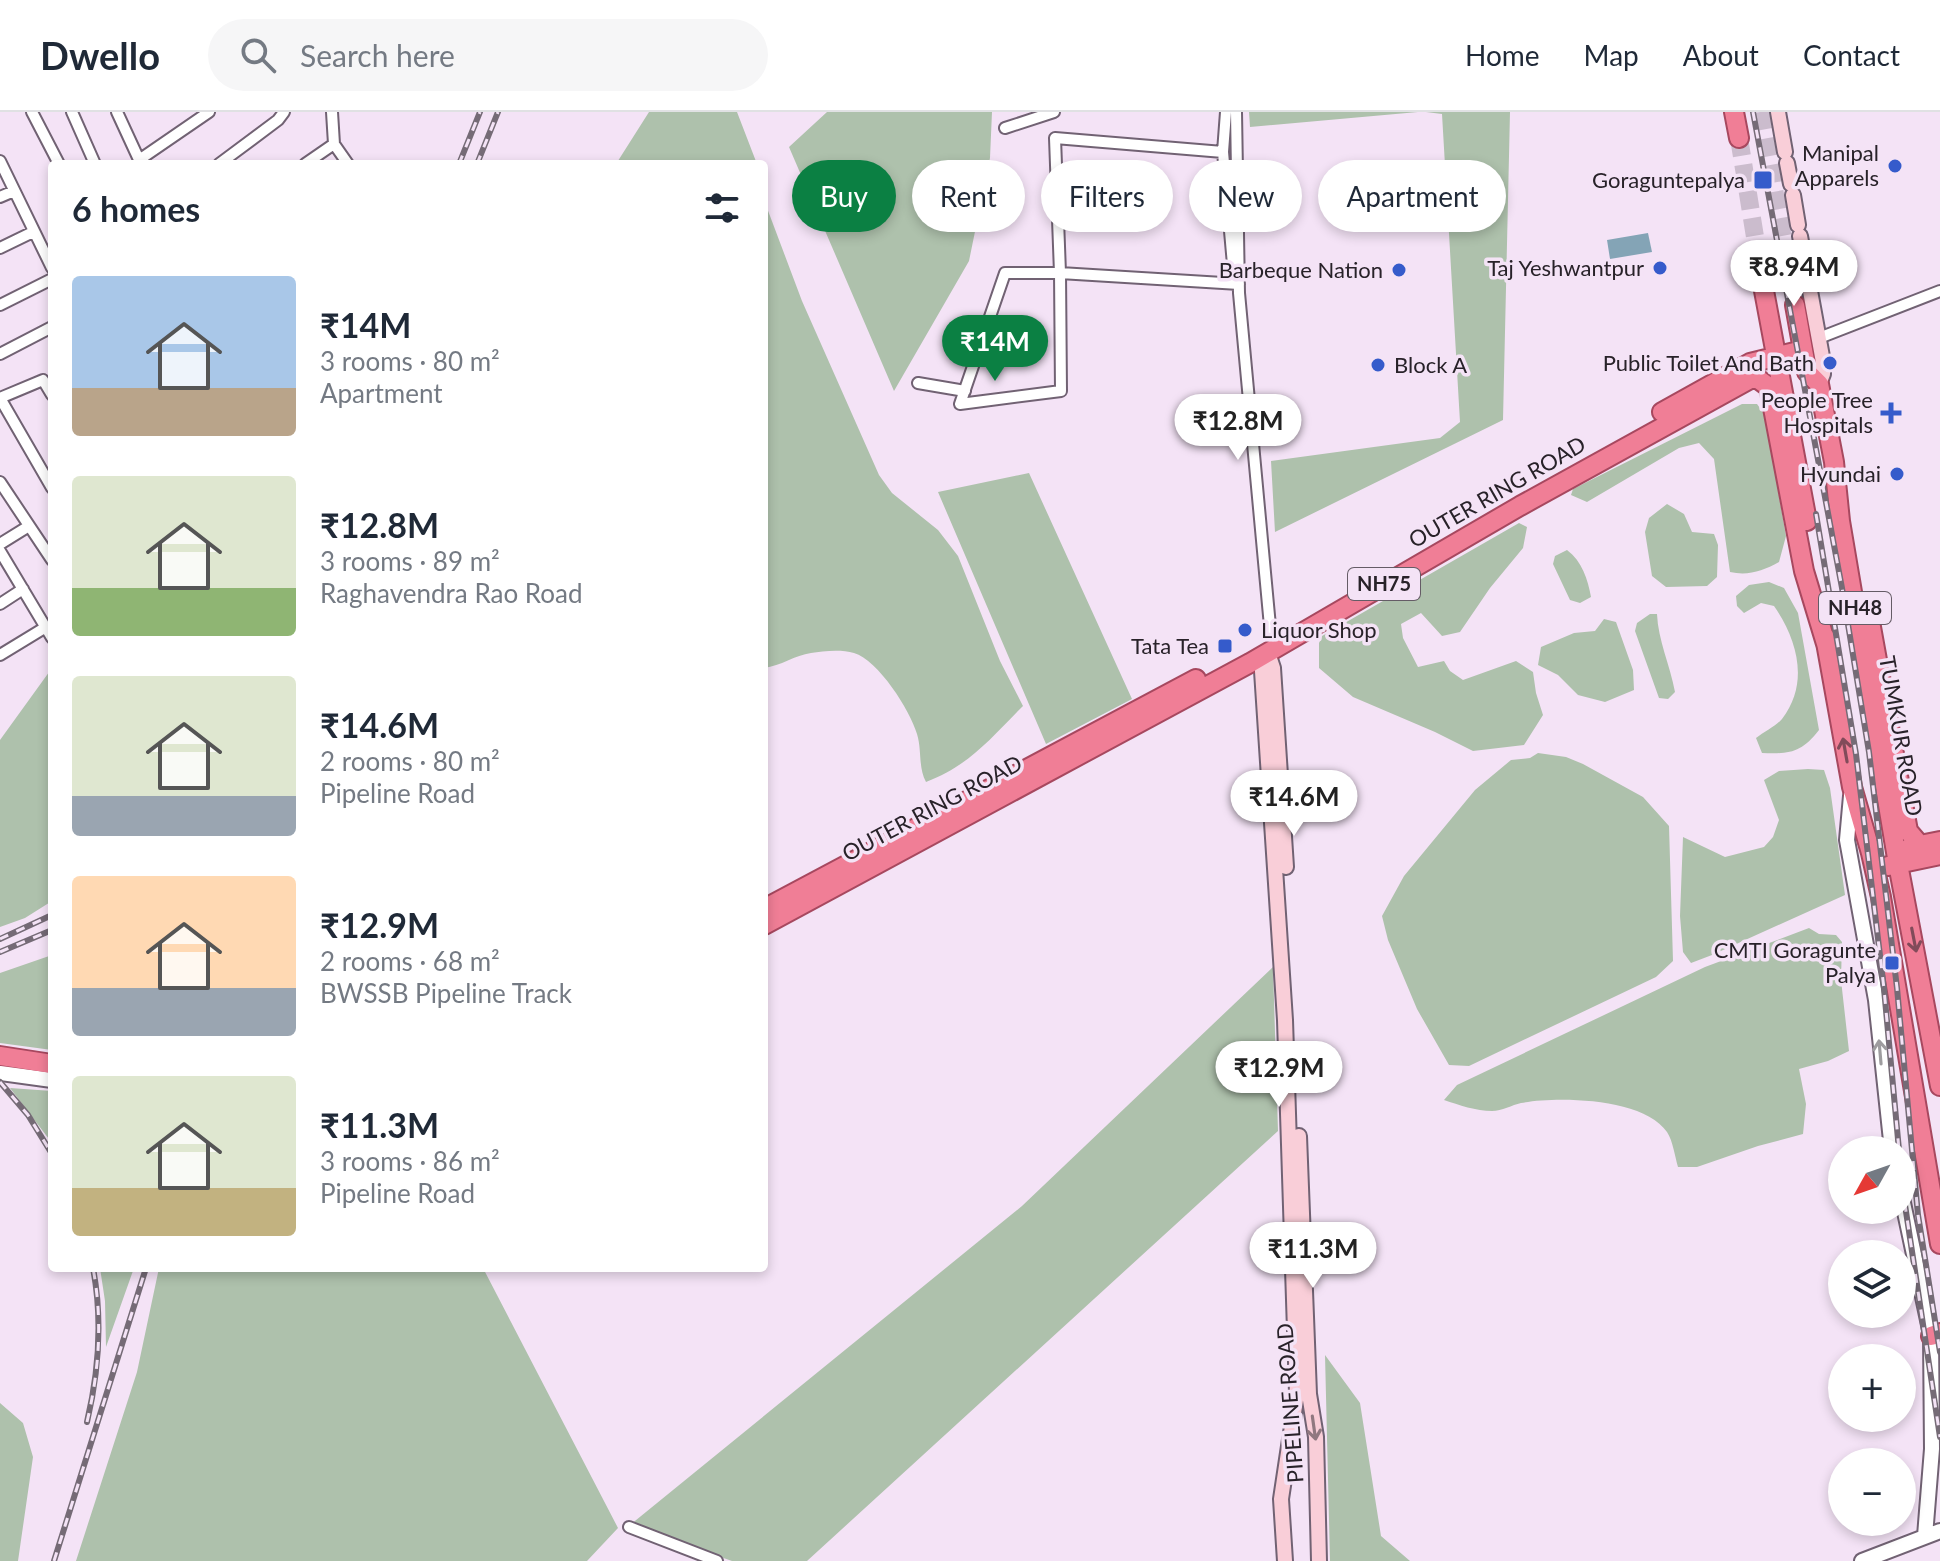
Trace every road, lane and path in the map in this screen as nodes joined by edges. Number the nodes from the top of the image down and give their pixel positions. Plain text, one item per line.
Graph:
1 (32, 112) edge
2 (72, 112) edge
3 (209, 112) edge
4 (332, 112) edge
5 (1054, 112) edge
6 (1226, 112) edge
7 (1236, 112) edge
8 (1734, 112) edge
9 (1778, 112) edge
10 (121, 113) edge
11 (284, 114) edge
12 (1005, 128) dead end
13 (1739, 138) tunnel mouth
14 (334, 144) junction
15 (1223, 152) junction
16 (57, 160) edge
17 (93, 160) edge
18 (139, 160) edge
19 (143, 160) edge
20 (224, 160) edge
21 (311, 160) edge
22 (345, 160) edge
23 (0, 161) edge
24 (14, 191) junction
25 (0, 197) edge
26 (33, 232) junction
27 (0, 248) edge
28 (48, 260) edge
29 (1060, 273) junction
30 (1762, 280) tunnel mouth
31 (48, 281) edge
32 (1239, 284) junction
33 (1940, 290) edge
34 (0, 305) edge
35 (1795, 305) tunnel mouth
36 (48, 329) edge
37 (1818, 334) junction
38 (1803, 350) junction
39 (0, 354) edge
40 (1776, 357) junction
41 (918, 383) dead end
42 (1819, 384) junction
43 (48, 388) edge
44 (965, 391) junction
45 (0, 398) edge
46 (48, 481) edge
47 (0, 482) edge
48 (1839, 495) junction
49 (29, 526) junction
50 (0, 544) edge
51 (0, 551) edge
52 (48, 554) edge
53 (23, 589) junction
54 (0, 604) edge
55 (46, 627) junction
56 (48, 631) edge
57 (1270, 645) junction
58 (1827, 647) junction
59 (0, 655) edge
60 (1270, 703) junction
61 (1852, 787) junction
62 (1889, 804) junction
63 (1858, 809) junction
64 (1940, 841) edge
65 (1920, 845) junction
66 (1940, 855) edge
67 (1897, 856) junction
68 (1872, 861) junction
69 (768, 907) edge
70 (768, 923) edge
71 (0, 1056) edge
72 (48, 1063) edge
73 (0, 1066) edge
74 (48, 1072) edge
75 (0, 1073) edge
76 (48, 1079) edge
77 (1940, 1086) edge
78 (1889, 1136) edge
79 (1908, 1224) edge
80 (1940, 1244) edge
81 (1935, 1335) edge
82 (1940, 1367) edge
83 (629, 1527) dead end
84 (1940, 1531) edge
85 (1925, 1536) junction
86 (717, 1561) edge
87 (1285, 1561) edge
88 (1319, 1561) edge
89 (1862, 1561) edge

1 - 16 street
2 - 17 street
3 - 19 street
4 - 14 street
5 - 12 street
6 - 15 street
7 - 32 street
8 - 13 highway
9 - 37 main road
10 - 18 street
11 - 20 street
14 - 21 street
14 - 22 street
15 - 29 street
15 - 32 street
23 - 24 street
24 - 25 street
24 - 26 street
26 - 27 street
26 - 28 street
29 - 32 street
29 - 44 street
29 - 44 street
30 - 40 highway, NH48
31 - 34 street
32 - 57 street
33 - 37 street
35 - 38 highway, TUMKUR ROAD / NH48
36 - 39 street
37 - 42 main road
38 - 40 highway, OUTER RING ROAD / NH75
38 - 42 highway, TUMKUR ROAD / NH48
40 - 57 highway, OUTER RING ROAD / NH75
40 - 58 highway, NH48
41 - 44 street
42 - 48 highway, TUMKUR ROAD / NH48
43 - 45 street
45 - 46 street
47 - 49 street
48 - 62 highway, TUMKUR ROAD / NH48
48 - 65 highway
49 - 50 street
49 - 52 street
51 - 53 street
53 - 54 street
53 - 55 street
55 - 56 street
55 - 59 street
57 - 58 highway, OUTER RING ROAD / NH75
57 - 60 main road, PIPELINE ROAD
57 - 69 highway, OUTER RING ROAD / NH75
57 - 70 highway, OUTER RING ROAD / NH75
61 -> 58 highway, NH48
60 - 87 main road, PIPELINE ROAD
60 -> 88 main road, PIPELINE ROAD
61 - 63 highway, NH48
78 -> 61 street
62 - 63 highway
62 - 67 highway, TUMKUR ROAD / NH48
63 - 68 highway, NH48
64 - 65 highway
65 - 67 highway
66 - 67 highway
67 - 68 highway
67 -> 77 highway, TUMKUR ROAD / NH48
68 - 80 highway, NH48
71 - 72 highway
73 - 74 highway
75 - 76 street
79 - 81 street
81 - 82 street
81 - 85 street
83 - 86 street
84 - 85 street
85 - 89 street

